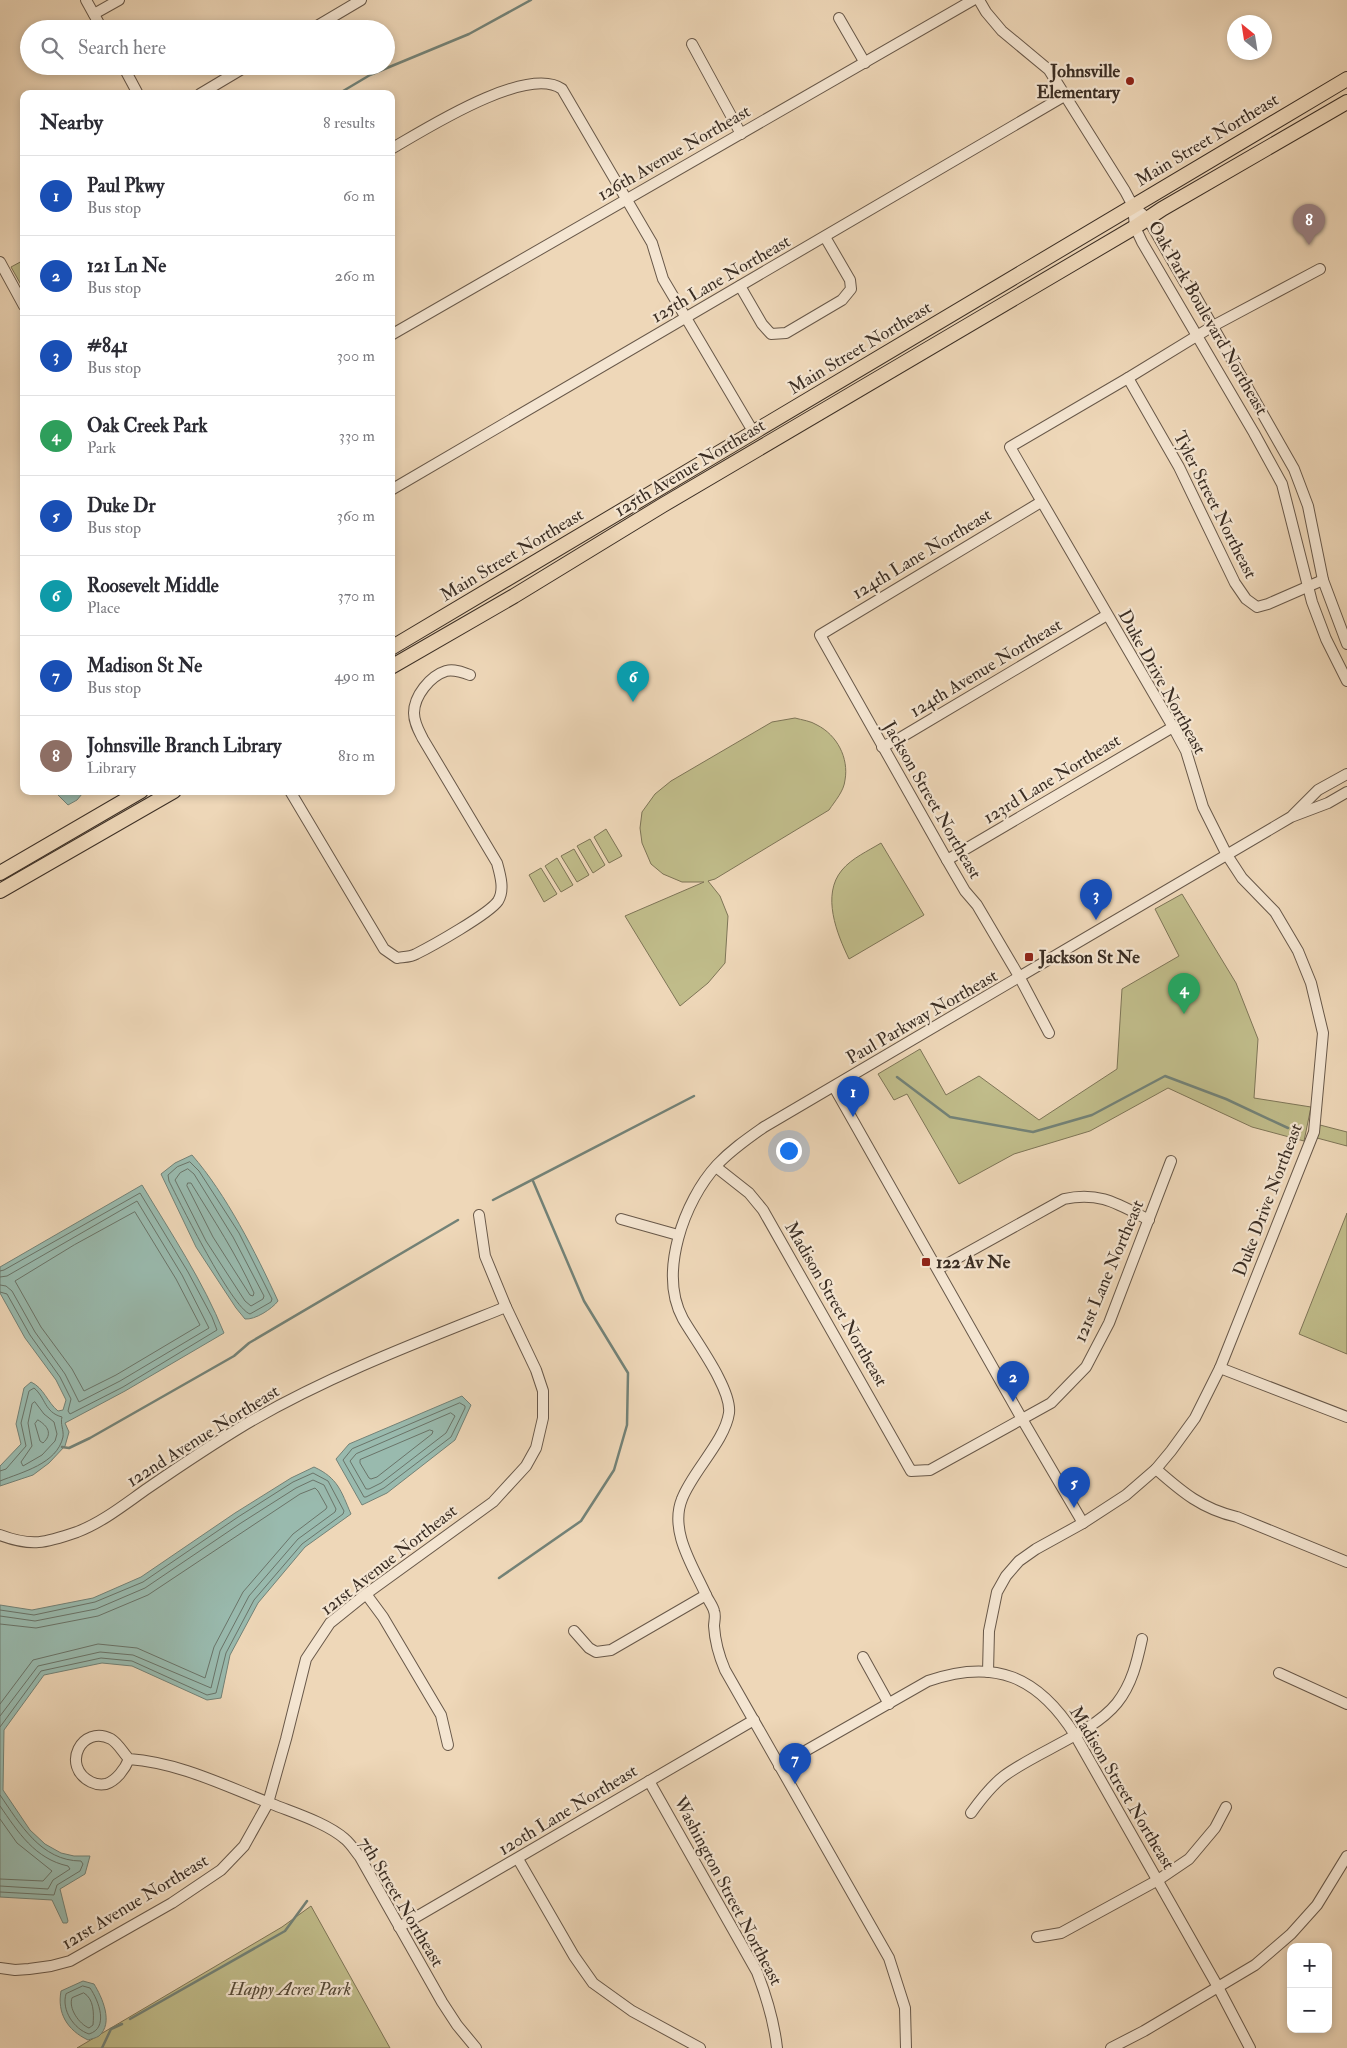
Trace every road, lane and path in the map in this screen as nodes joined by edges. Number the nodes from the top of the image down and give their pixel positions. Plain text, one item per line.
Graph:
1 (86, 0) edge
2 (119, 0) edge
3 (361, 0) edge
4 (973, 0) edge
5 (979, 0) edge
6 (94, 14) junction
7 (839, 18) dead end
8 (97, 20) edge
9 (327, 20) edge
10 (692, 44) dead end
11 (865, 63) junction
12 (128, 75) edge
13 (232, 75) edge
14 (1347, 79) edge
15 (136, 90) edge
16 (207, 90) edge
17 (1066, 95) junction
18 (1347, 102) edge
19 (741, 134) junction
20 (395, 147) edge
21 (626, 198) junction
22 (1133, 206) junction
23 (1148, 219) junction
24 (1135, 227) junction
25 (825, 237) junction
26 (0, 262) edge
27 (1320, 269) dead end
28 (4, 278) edge
29 (740, 286) junction
30 (20, 300) edge
31 (686, 317) junction
32 (1212, 326) junction
33 (395, 333) edge
34 (1197, 335) junction
35 (1128, 378) junction
36 (802, 423) joint
37 (754, 433) junction
38 (395, 488) edge
39 (1041, 502) junction
40 (1323, 580) junction
41 (1307, 586) junction
42 (1107, 615) junction
43 (820, 635) joint
44 (1347, 644) edge
45 (395, 646) edge
46 (395, 665) edge
47 (470, 675) dead end
48 (1347, 682) edge
49 (1173, 726) junction
50 (882, 747) junction
51 (1347, 774) edge
52 (1347, 792) edge
53 (134, 795) edge
54 (167, 795) edge
55 (292, 795) edge
56 (1291, 817) junction
57 (1227, 855) junction
58 (947, 860) junction
59 (0, 873) edge
60 (0, 891) edge
61 (1020, 978) junction
62 (1049, 1034) dead end
63 (834, 1088) junction
64 (1171, 1161) dead end
65 (716, 1167) junction
66 (479, 1215) dead end
67 (621, 1219) dead end
68 (1149, 1220) junction
69 (678, 1235) junction
70 (938, 1269) junction
71 (506, 1307) junction
72 (1220, 1368) junction
73 (1347, 1417) edge
74 (1022, 1419) junction
75 (1156, 1469) junction
76 (912, 1471) joint
77 (1083, 1523) junction
78 (0, 1535) edge
79 (1347, 1562) edge
80 (366, 1594) junction
81 (706, 1595) junction
82 (574, 1631) dead end
83 (1142, 1639) dead end
84 (863, 1657) dead end
85 (988, 1672) junction
86 (1279, 1673) dead end
87 (888, 1704) junction
88 (1347, 1704) edge
89 (754, 1720) junction
90 (1075, 1734) junction
91 (448, 1745) dead end
92 (129, 1759) junction
93 (779, 1766) junction
94 (649, 1781) junction
95 (268, 1803) junction
96 (1226, 1807) dead end
97 (971, 1813) dead end
98 (1347, 1856) edge
99 (518, 1859) junction
100 (1158, 1880) junction
101 (399, 1927) junction
102 (1037, 1937) dead end
103 (0, 1968) edge
104 (1218, 1987) junction
105 (476, 2048) edge
106 (700, 2048) edge
107 (776, 2048) edge
108 (906, 2048) edge
109 (1111, 2048) edge
110 (1250, 2048) edge

1 - 6 street
2 - 6 street
3 - 9 street
4 - 11 street, 126th Avenue Northeast
5 - 17 street
6 - 8 street
7 - 11 street
10 - 19 street
11 - 19 street, 126th Avenue Northeast
12 - 15 street
13 - 16 street
14 - 22 main road, Main Street Northeast
17 - 22 street
17 - 25 street, 125th Lane Northeast
18 - 23 main road, Main Street Northeast
19 - 21 street, 126th Avenue Northeast
20 - 21 street
21 - 31 street
21 - 33 street, 126th Avenue Northeast
22 - 23 street, Oak Park Boulevard Northeast
22 - 24 street, Oak Park Boulevard Northeast
22 - 37 main road, Main Street Northeast
23 - 24 main road, Main Street Northeast
23 - 32 street, Oak Park Boulevard Northeast
24 - 34 street, Oak Park Boulevard Northeast
24 - 36 main road, Main Street Northeast
25 - 29 street, 125th Lane Northeast
25 - 29 street
26 - 28 street
27 - 32 street
28 - 30 street
29 - 31 street, 125th Lane Northeast
31 - 37 street
31 - 38 street, 125th Lane Northeast
32 - 34 street
32 - 40 street, Oak Park Boulevard Northeast
34 - 35 street
34 - 41 street, Oak Park Boulevard Northeast
35 - 39 street, Duke Drive Northeast
35 - 41 street, Tyler Street Northeast
36 - 46 main road, 125th Avenue Northeast
37 - 45 main road, Main Street Northeast
39 - 42 street, Duke Drive Northeast
39 - 43 street, 124th Lane Northeast
40 - 41 street, Tyler Street Northeast
40 - 44 street, Oak Park Boulevard Northeast
41 - 48 street, Oak Park Boulevard Northeast
42 - 49 street, Duke Drive Northeast
42 - 50 street, 124th Avenue Northeast
43 - 50 street, Jackson Street Northeast
47 - 55 street
49 - 57 street, Duke Drive Northeast
49 - 58 street, 123rd Lane Northeast
50 - 58 street, Jackson Street Northeast
51 - 56 street, Paul Parkway Northeast
52 - 56 street, Paul Parkway Northeast
53 - 59 main road
54 - 60 main road
56 - 57 street, Paul Parkway Northeast
57 - 61 street, Paul Parkway Northeast
57 - 72 street, Duke Drive Northeast
58 - 61 street, Jackson Street Northeast
61 - 62 street, Paul Parkway Northeast
61 - 63 street, Paul Parkway Northeast
63 - 65 street, Paul Parkway Northeast
63 - 70 street
64 - 68 street, 121st Lane Northeast
65 - 69 street, Paul Parkway Northeast
65 - 76 street, Madison Street Northeast
66 - 71 street, 121st Avenue Northeast
67 - 69 street
68 - 70 street
68 - 74 street, 121st Lane Northeast
69 - 81 street, Paul Parkway Northeast
70 - 74 street
71 - 78 street, 122nd Avenue Northeast
71 - 80 street, 121st Avenue Northeast
72 - 73 street
72 - 75 street, Duke Drive Northeast
74 - 76 street, 121st Lane Northeast
74 - 77 street
75 - 77 street, Duke Drive Northeast
75 - 79 street
77 - 85 street, Duke Drive Northeast
80 - 91 street
80 - 95 street, 121st Avenue Northeast
81 - 82 street
81 - 89 street, Paul Parkway Northeast
83 - 90 street
84 - 87 street
85 - 87 street, Madison Street Northeast
85 - 90 street, Madison Street Northeast
86 - 88 street
87 - 93 street, Madison Street Northeast
89 - 93 street, Paul Parkway Northeast
89 - 94 street, 120th Lane Northeast
90 - 97 street
90 - 100 street, Madison Street Northeast
92 - 92 street
92 - 95 street, 7th Street Northeast
93 - 108 street, Paul Parkway Northeast
94 - 99 street, 120th Lane Northeast
94 - 107 street, Washington Street Northeast
95 - 101 street, 7th Street Northeast
95 - 103 street, 121st Avenue Northeast
96 - 100 street
98 - 104 street
99 - 101 street, 120th Lane Northeast
99 - 106 street
100 - 102 street
100 - 104 street, Madison Street Northeast
101 - 105 street, 7th Street Northeast
104 - 109 street
104 - 110 street, Madison Street Northeast

